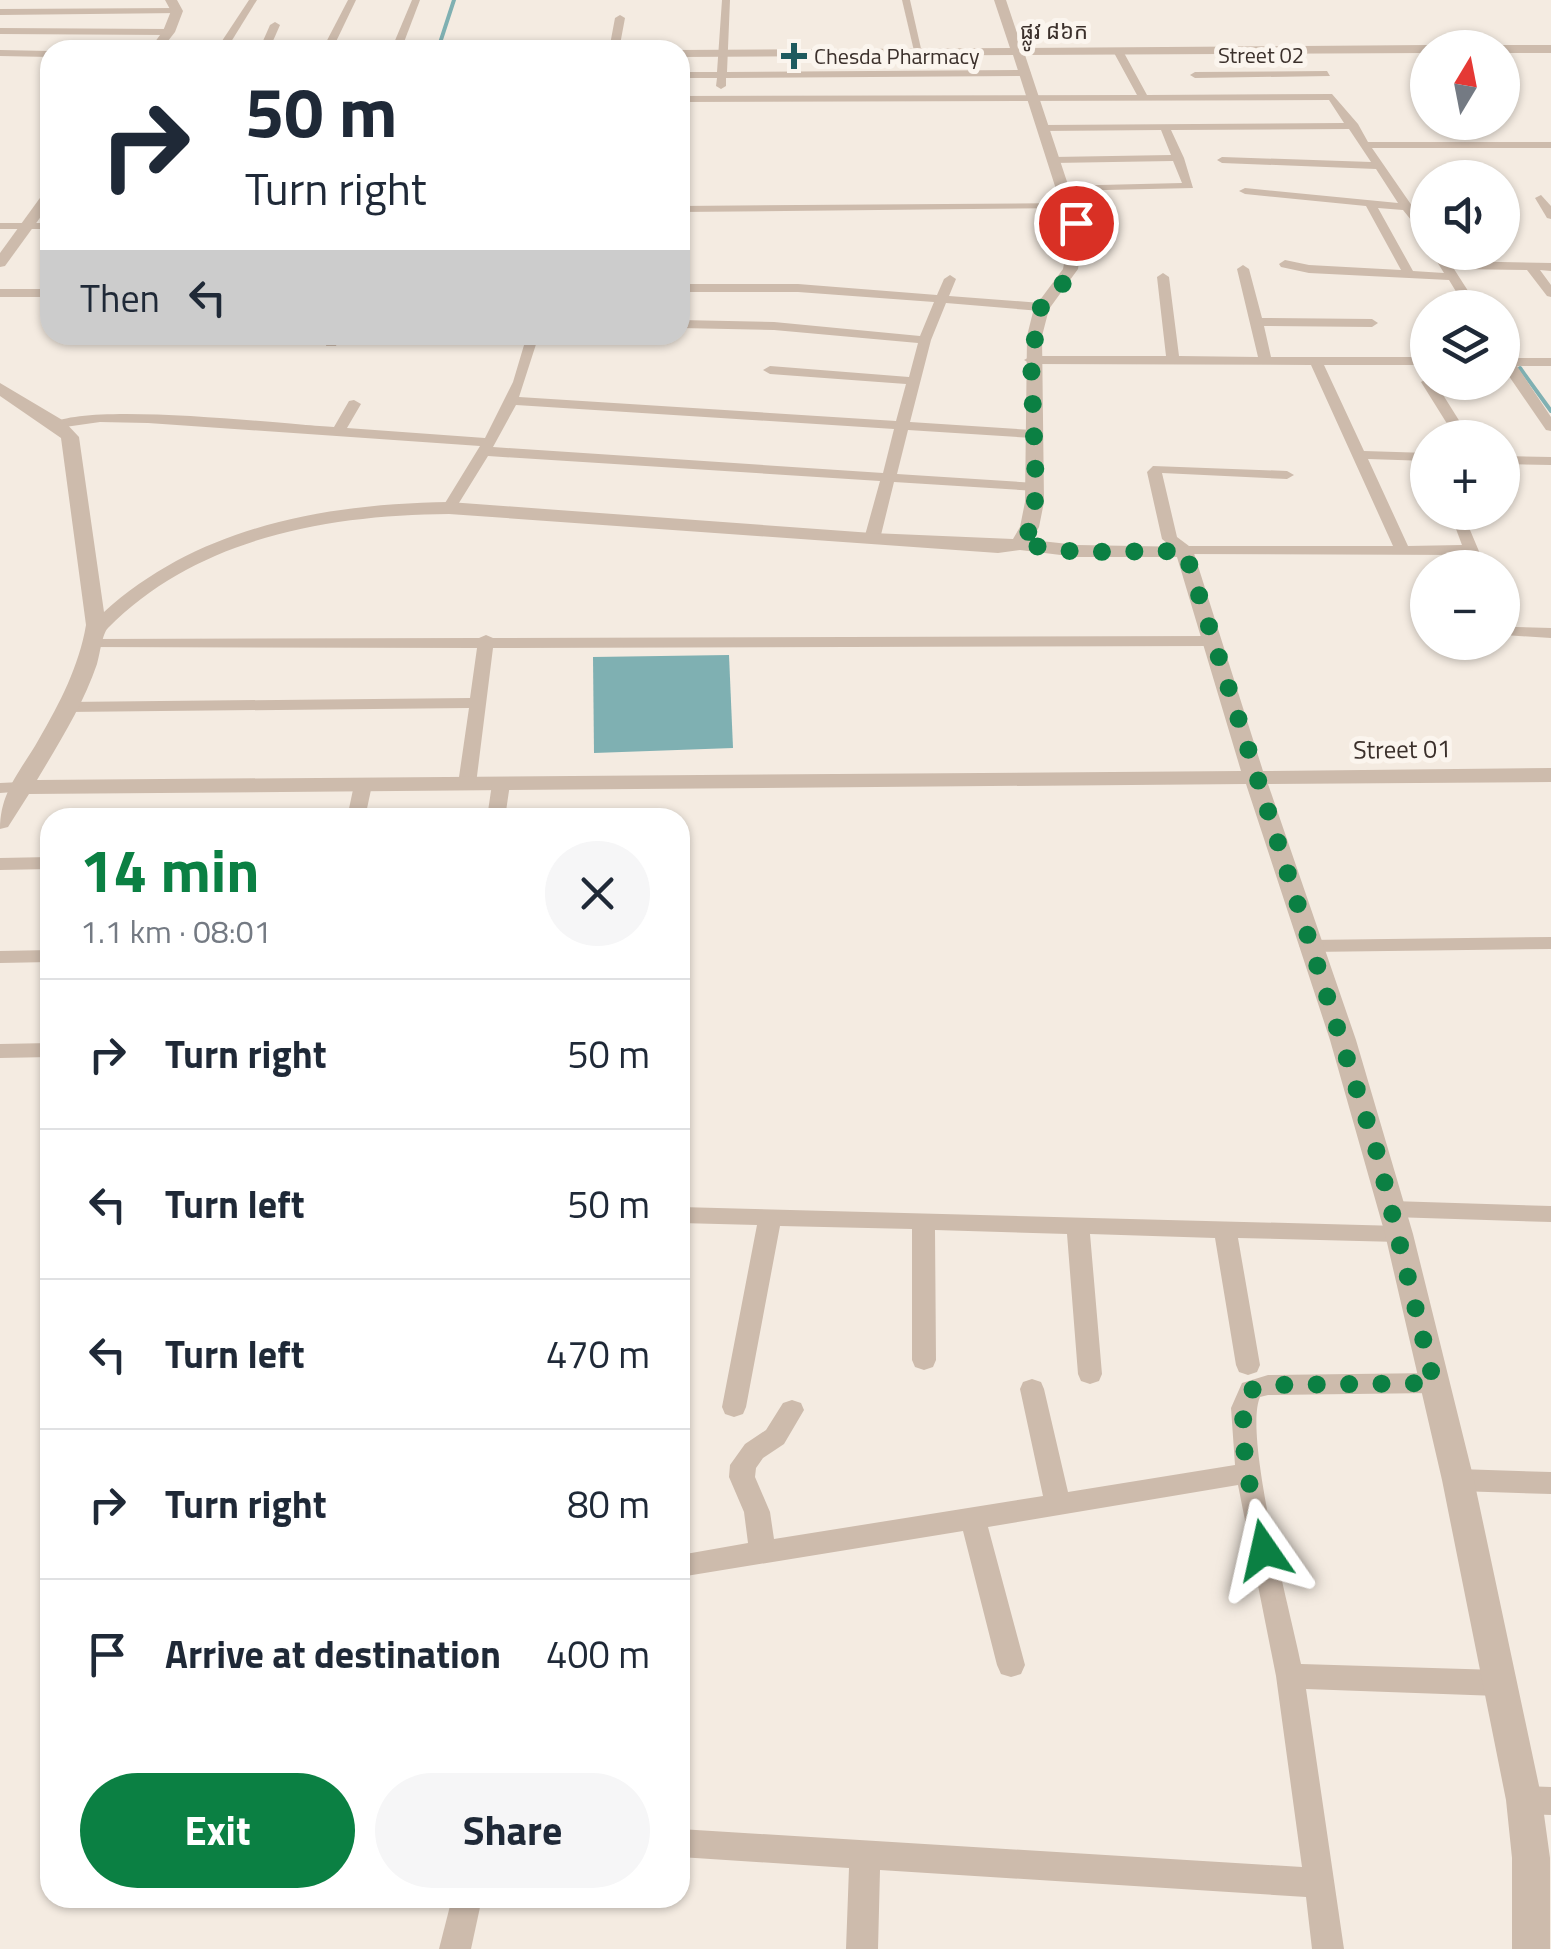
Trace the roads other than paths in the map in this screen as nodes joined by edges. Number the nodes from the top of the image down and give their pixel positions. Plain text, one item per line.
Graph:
1 (253, 0) edge
2 (352, 0) edge
3 (416, 0) edge
4 (726, 0) edge
5 (906, 0) edge
6 (1000, 0) edge
7 (174, 6) edge
8 (0, 12) edge
9 (620, 18) dead end
10 (275, 25) dead end
11 (0, 31) edge
12 (169, 32) junction
13 (163, 40) edge
14 (227, 40) edge
15 (268, 40) edge
16 (332, 40) edge
17 (400, 40) edge
18 (616, 40) edge
19 (1410, 49) edge
20 (1520, 49) edge
21 (1551, 49) edge
22 (1118, 50) junction
23 (1238, 50) junction
24 (1016, 51) junction
25 (690, 52) edge
26 (721, 52) junction
27 (845, 52) junction
28 (919, 52) junction
29 (0, 53) edge
30 (40, 54) edge
31 (1026, 73) junction
32 (849, 74) junction
33 (1326, 74) dead end
34 (690, 75) edge
35 (720, 75) junction
36 (1195, 75) dead end
37 (1252, 75) junction
38 (1262, 97) junction
39 (1292, 97) junction
40 (722, 98) junction
41 (855, 98) junction
42 (1033, 98) junction
43 (1143, 98) junction
44 (690, 99) edge
45 (1275, 126) junction
46 (1310, 126) junction
47 (1354, 126) junction
48 (1042, 128) junction
49 (1166, 128) junction
50 (1367, 145) junction
51 (1551, 145) edge
52 (1179, 158) junction
53 (1053, 160) junction
54 (1222, 160) dead end
55 (1381, 166) junction
56 (1245, 191) dead end
57 (1066, 197) junction
58 (1542, 198) dead end
59 (1371, 206) junction
60 (40, 207) edge
61 (1406, 207) junction
62 (690, 209) edge
63 (1410, 213) edge
64 (1551, 216) edge
65 (0, 226) edge
66 (26, 226) junction
67 (40, 226) edge
68 (2, 259) edge
69 (1285, 264) dead end
70 (1531, 267) junction
71 (1551, 267) edge
72 (1243, 269) dead end
73 (1450, 271) junction
74 (1409, 274) junction
75 (1163, 277) dead end
76 (950, 279) dead end
77 (690, 288) edge
78 (1462, 290) edge
79 (0, 293) edge
80 (40, 293) edge
81 (1551, 293) edge
82 (941, 301) junction
83 (1041, 307) junction
84 (1257, 322) junction
85 (690, 324) edge
86 (1372, 324) dead end
87 (925, 340) junction
88 (530, 345) edge
89 (1031, 360) junction
90 (1173, 360) junction
91 (1520, 360) edge
92 (1266, 361) junction
93 (1316, 361) junction
94 (1410, 361) edge
95 (1551, 362) edge
96 (770, 370) dead end
97 (1520, 376) edge
98 (912, 381) junction
99 (4, 394) edge
100 (1543, 400) edge
101 (513, 401) junction
102 (354, 404) dead end
103 (58, 424) junction
104 (902, 425) junction
105 (1551, 427) edge
106 (338, 432) junction
107 (1032, 434) junction
108 (486, 447) junction
109 (1360, 455) junction
110 (1410, 456) edge
111 (1520, 460) edge
112 (1551, 461) edge
113 (1286, 475) dead end
114 (887, 477) junction
115 (1036, 487) junction
116 (449, 508) junction
117 (1463, 530) edge
118 (872, 540) junction
119 (1020, 544) junction
120 (1471, 550) edge
121 (1185, 551) junction
122 (1403, 552) junction
123 (1410, 552) edge
124 (1520, 630) edge
125 (1551, 633) edge
126 (95, 634) junction
127 (486, 640) junction
128 (1212, 640) junction
129 (478, 703) junction
130 (66, 707) junction
131 (1551, 774) edge
132 (1255, 779) junction
133 (467, 784) junction
134 (501, 784) junction
135 (363, 785) junction
136 (11, 788) edge
137 (358, 808) edge
138 (497, 808) edge
139 (0, 822) edge
140 (40, 863) edge
141 (0, 864) edge
142 (1309, 946) junction
143 (1548, 949) edge
144 (40, 956) edge
145 (0, 957) edge
146 (40, 1050) edge
147 (0, 1051) edge
148 (1551, 1214) edge
149 (690, 1215) edge
150 (770, 1218) junction
151 (922, 1222) junction
152 (1395, 1222) junction
153 (1078, 1226) junction
154 (1226, 1230) junction
155 (924, 1360) dead end
156 (1248, 1365) dead end
157 (1090, 1374) dead end
158 (1434, 1383) junction
159 (1032, 1389) dead end
160 (734, 1407) dead end
161 (792, 1410) dead end
162 (1248, 1472) junction
163 (1458, 1480) junction
164 (1551, 1482) edge
165 (1057, 1501) junction
166 (972, 1516) junction
167 (764, 1552) junction
168 (690, 1564) edge
169 (1010, 1665) dead end
170 (1290, 1676) junction
171 (1498, 1683) junction
172 (1538, 1800) edge
173 (690, 1844) edge
174 (866, 1854) junction
175 (1320, 1882) junction
176 (465, 1908) edge
177 (1538, 1933) edge
178 (455, 1949) edge
179 (862, 1949) edge
180 (1328, 1949) edge

1 - 14 street
2 - 16 street
3 - 17 street
4 - 26 street
5 - 28 street
6 - 24 street
7 - 8 street
7 - 12 street
9 - 18 street
10 - 15 street
11 - 12 street
12 - 13 street
19 - 23 street, ផ្លូវ ៨៦ក
20 - 21 street
22 - 23 street, ផ្លូវ ៨៦ក
22 - 24 street, ផ្លូវ ៨៦ក
22 - 43 street
23 - 37 street
24 - 28 street, ផ្លូវ ៨៦ក
24 - 31 street
25 - 26 street, ផ្លូវ ៨៦ក
26 - 27 street, ផ្លូវ ៨៦ក
26 - 35 street
27 - 28 street, ផ្លូវ ៨៦ក
27 - 32 street
29 - 30 street
31 - 32 street
31 - 42 street
32 - 35 street
32 - 41 street
33 - 37 street, Street 02
34 - 35 street
35 - 40 street
36 - 37 street, Street 02
37 - 38 street
38 - 39 street
38 - 43 street
38 - 45 street
39 - 46 street
39 - 47 street
40 - 41 street
40 - 44 street
41 - 42 street
42 - 43 street
42 - 48 street
45 - 46 street
45 - 49 street
46 - 47 street
47 - 50 street
48 - 49 street
48 - 53 street
49 - 52 street
50 - 51 street
50 - 55 street
52 - 53 street
52 - 57 street
53 - 57 street
54 - 55 street
55 - 61 street
56 - 59 street
57 - 62 street
57 - 83 street
58 - 64 street
59 - 61 street
59 - 74 street
60 - 66 street
61 - 63 street
65 - 66 street
66 - 67 street
66 - 68 street
69 - 74 street
70 - 71 street
70 - 73 street
70 - 81 street
72 - 84 street
73 - 74 street
73 - 78 street
75 - 90 street
76 - 82 street
77 - 82 street
79 - 80 street
82 - 83 street
82 - 87 street
83 - 89 street
84 - 86 street
84 - 92 street
85 - 87 street
87 - 98 street
88 - 101 street
89 - 90 street
89 - 107 street
90 - 92 street
91 - 95 street
92 - 93 street
93 - 94 street
93 - 109 street
96 - 98 street
97 - 100 street
98 - 104 street
99 - 103 street
100 - 105 street
101 - 104 street
101 - 108 street
102 - 106 street
103 - 106 street
103 - 126 street
104 - 107 street
104 - 114 street
106 - 108 street
107 - 115 street
108 - 114 street
108 - 116 street
109 - 110 street
109 - 122 street
111 - 112 street
113 - 121 street
114 - 115 street
114 - 118 street
115 - 119 street
116 - 118 street
116 - 126 street
117 - 120 street
118 - 119 street
119 - 121 street
121 - 122 street
121 - 128 street
122 - 123 street
124 - 125 street
126 - 127 street
126 - 130 street
127 - 128 street
127 - 129 street
128 - 132 street
129 - 130 street
129 - 133 street
130 - 136 street
131 - 132 street, Street 01
132 - 134 street, Street 01
132 - 142 street
133 - 134 street, Street 01
133 - 135 street, Street 01
134 - 138 street
135 - 136 street, Street 01
135 - 137 street
136 - 139 street
140 - 141 street
142 - 143 street
142 - 152 street
144 - 145 street
146 - 147 street
148 - 152 street
149 - 150 street
150 - 151 street
150 - 160 street
151 - 153 street
151 - 155 street
152 - 154 street
152 - 158 street
153 - 154 street
153 - 157 street
154 - 156 street
158 - 162 street
158 - 163 street
159 - 165 street
161 - 167 street
162 - 165 street
162 - 170 street
163 - 164 street
163 - 171 street
165 - 166 street
166 - 167 street
166 - 169 street
167 - 168 street
170 - 171 street
170 - 175 street
171 - 172 street
172 - 177 street
173 - 174 street
174 - 175 street
174 - 179 street
175 - 180 street
176 - 178 street

